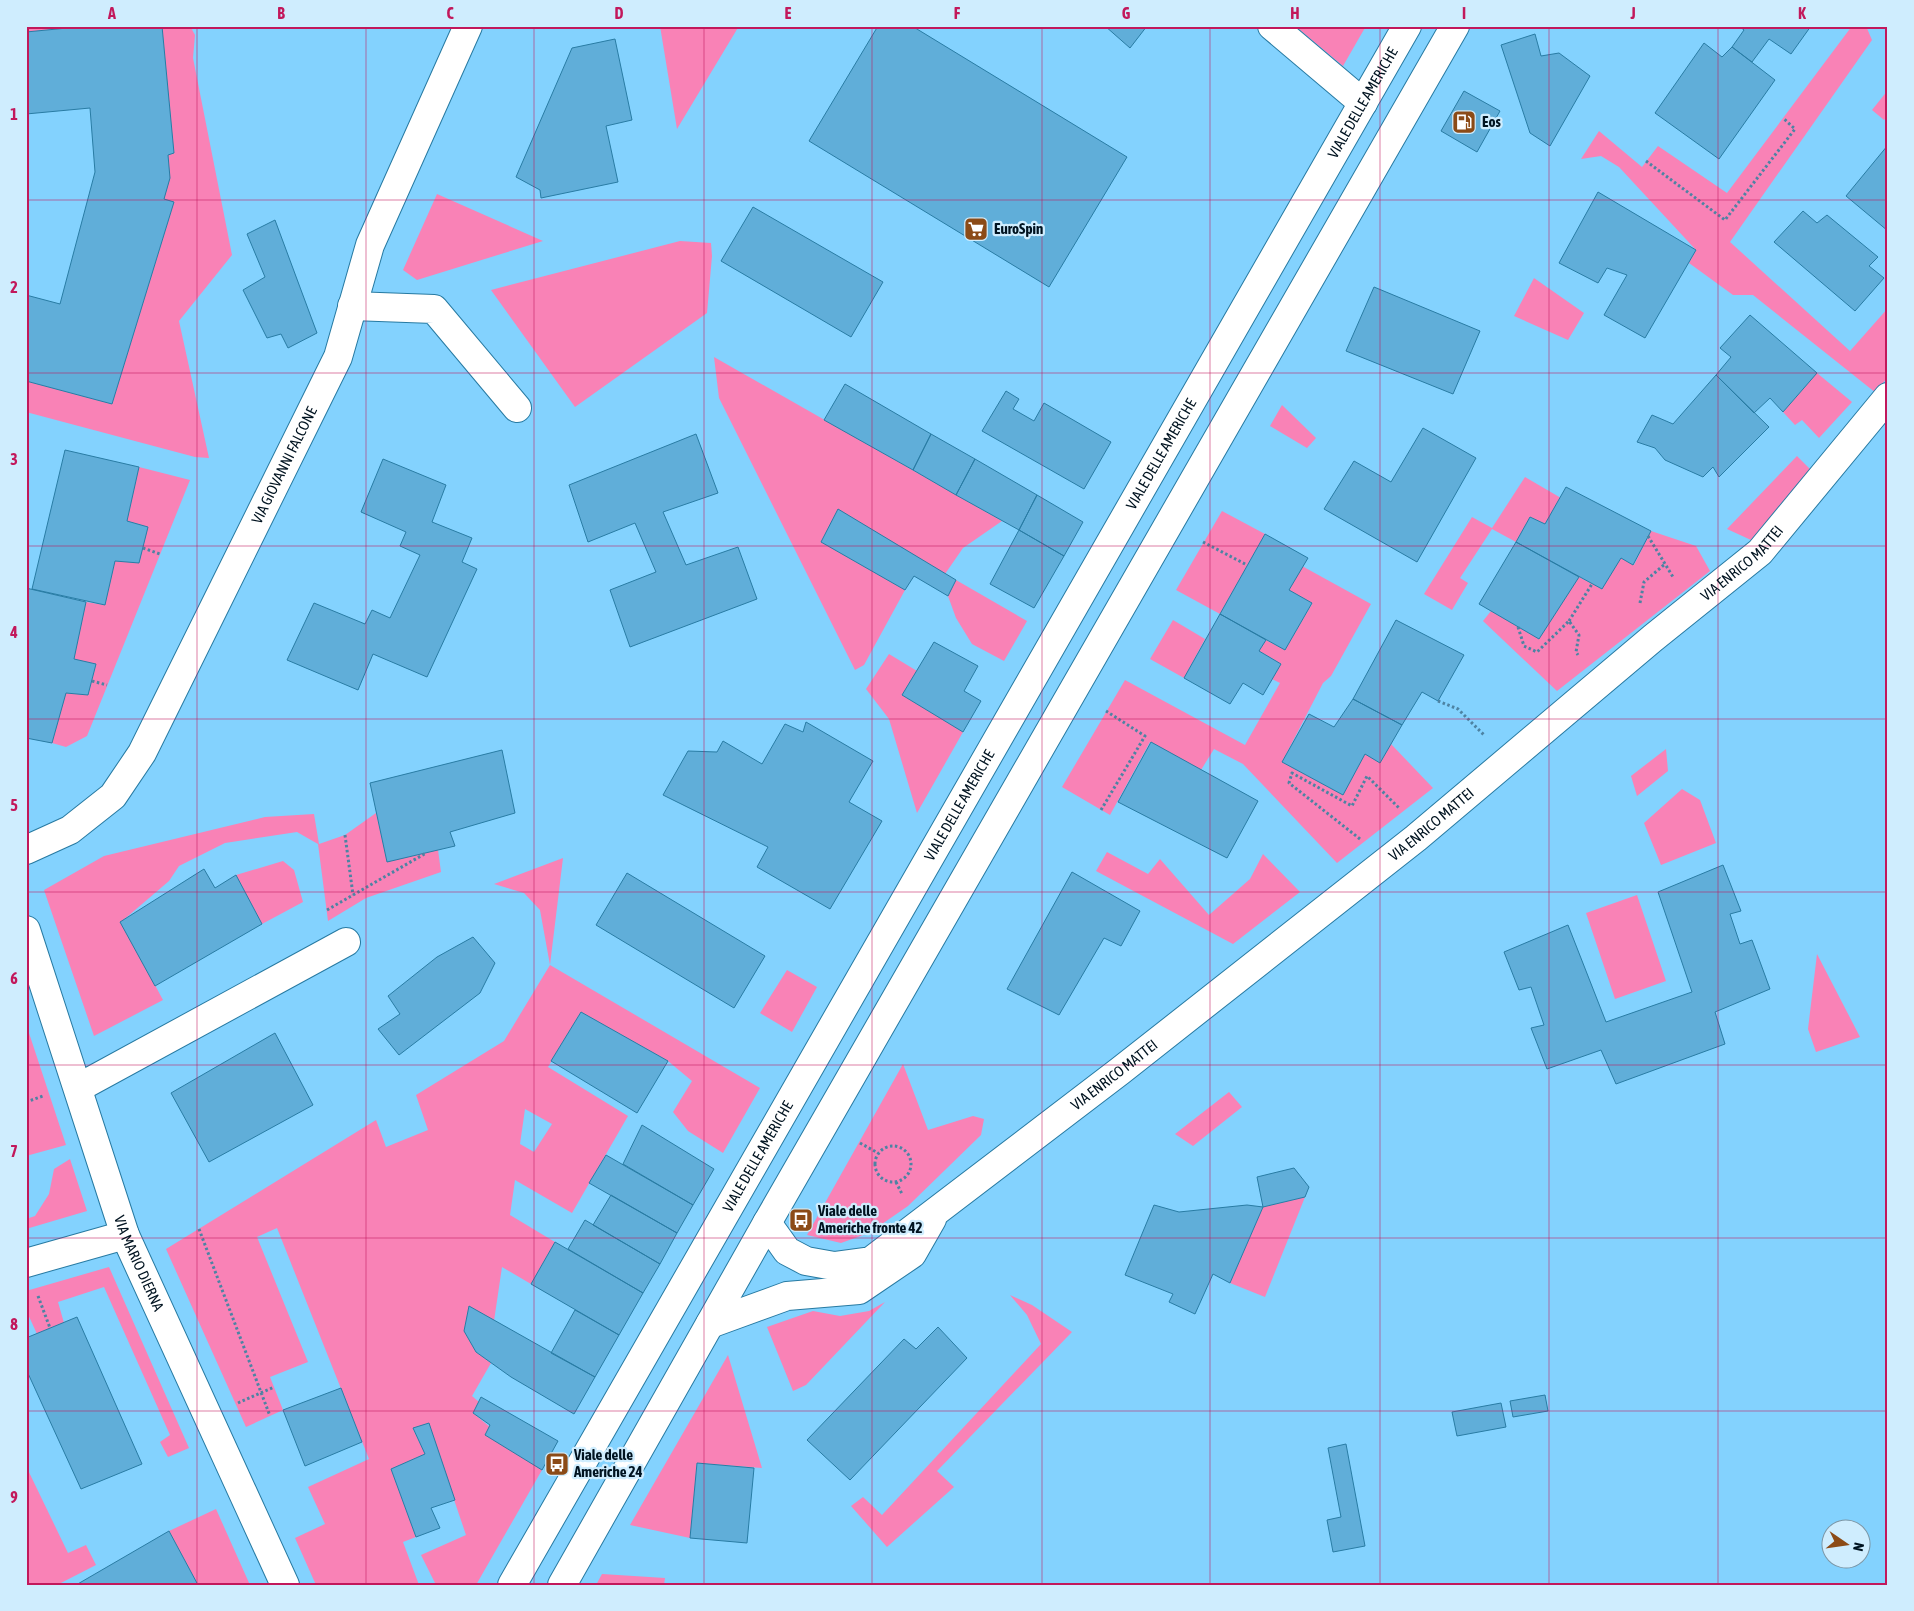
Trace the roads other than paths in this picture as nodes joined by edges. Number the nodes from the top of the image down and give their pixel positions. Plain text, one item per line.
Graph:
1 (468, 26) edge
2 (1272, 26) edge
3 (1407, 26) edge
4 (1455, 26) edge
5 (1363, 103) junction
6 (352, 306) junction
7 (1888, 396) edge
8 (517, 408) dead end
9 (26, 850) edge
10 (26, 930) edge
11 (346, 942) dead end
12 (78, 1088) junction
13 (937, 1210) junction
14 (767, 1224) junction
15 (125, 1235) junction
16 (26, 1263) edge
17 (710, 1324) junction
18 (285, 1585) edge
19 (512, 1585) edge
20 (562, 1585) edge

1 - 6 street, VIA GIOVANNI FALCONE
2 - 5 street
3 - 5 street, VIALE DELLE AMERICHE
4 - 14 street
5 - 19 street, VIALE DELLE AMERICHE
6 - 8 street
6 - 9 street, VIA GIOVANNI FALCONE
7 - 13 street, VIA ENRICO MATTEI
10 - 12 street, VIA MARIO DIERNA
11 - 12 street
12 - 15 street, VIA MARIO DIERNA
13 - 14 street, VIA ENRICO MATTEI
13 - 17 street
14 - 17 street
15 - 16 street
15 - 18 street, VIA MARIO DIERNA
17 - 20 street

